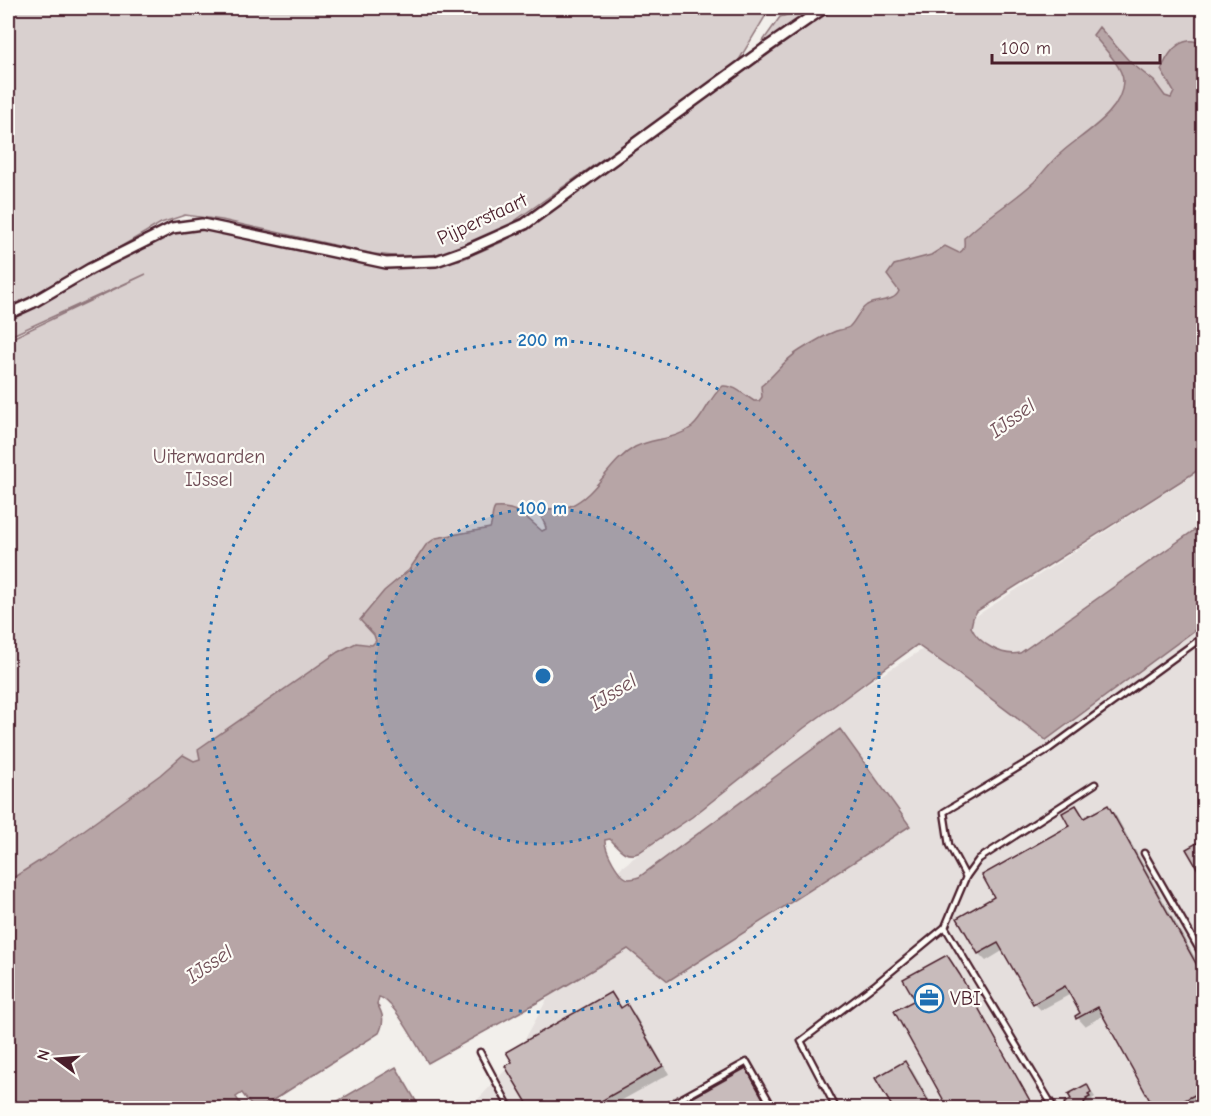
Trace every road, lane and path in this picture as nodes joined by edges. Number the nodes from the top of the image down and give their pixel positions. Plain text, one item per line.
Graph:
1 (824, 8) edge
2 (8, 314) edge
3 (1203, 636) edge
4 (1095, 784) dead end
5 (1144, 853) dead end
6 (966, 877) junction
7 (945, 927) junction
8 (1203, 958) edge
9 (480, 1052) dead end
10 (1203, 1100) edge
11 (510, 1108) edge
12 (664, 1108) edge
13 (773, 1108) edge
14 (836, 1108) edge
15 (1054, 1108) edge
16 (1188, 1108) edge

1 - 2 street, Pijperstaart
3 - 6 lane
4 - 6 lane
5 - 8 lane
6 - 7 lane
7 - 14 lane
7 - 15 lane
9 - 11 lane
10 - 16 lane
12 - 13 lane

